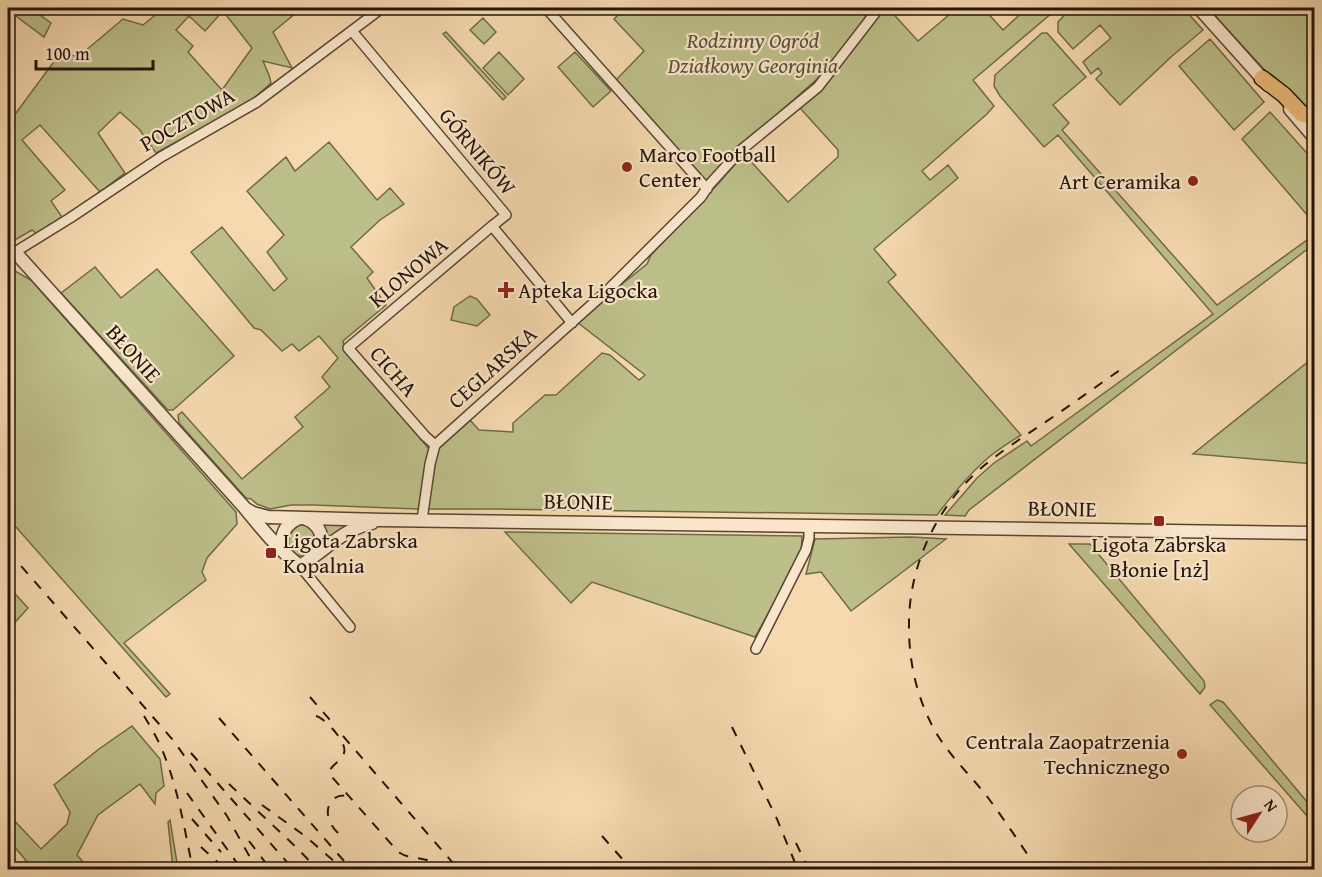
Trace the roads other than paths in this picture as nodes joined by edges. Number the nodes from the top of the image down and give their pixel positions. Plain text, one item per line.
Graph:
1 (382, 8) edge
2 (546, 8) edge
3 (879, 8) edge
4 (1199, 8) edge
5 (352, 31) junction
6 (1262, 78) junction
7 (1314, 117) edge
8 (1314, 137) edge
9 (707, 189) junction
10 (492, 226) junction
11 (11, 254) edge
12 (572, 323) junction
13 (348, 348) joint
14 (435, 445) junction
15 (246, 509) junction
16 (301, 518) junction
17 (383, 520) junction
18 (422, 520) junction
19 (809, 526) junction
20 (1314, 533) edge
21 (284, 552) junction
22 (316, 555) junction
23 (300, 566) junction
24 (350, 627) dead end
25 (756, 649) dead end

1 - 5 street, POCZTOWA
2 - 9 street
3 - 9 street, CEGLARSKA
4 - 6 street
5 - 10 street, GÓRNIKÓW
5 - 11 street, POCZTOWA
6 - 7 main road
6 - 8 street
9 - 12 street, CEGLARSKA
10 - 12 street, GÓRNIKÓW
10 - 13 street, KLONOWA
11 - 15 street, BŁONIE
12 - 14 street, CEGLARSKA
13 - 14 street, CICHA
14 - 18 street
15 - 16 street, BŁONIE
15 - 21 street, BŁONIE
16 - 17 street, BŁONIE
16 - 21 street
16 - 22 street
17 - 18 street, BŁONIE
17 - 22 street, BŁONIE
18 - 19 street, BŁONIE
19 - 20 street, BŁONIE
19 - 25 street
21 - 23 street, BŁONIE
22 - 23 street, BŁONIE
23 - 24 street, BŁONIE

